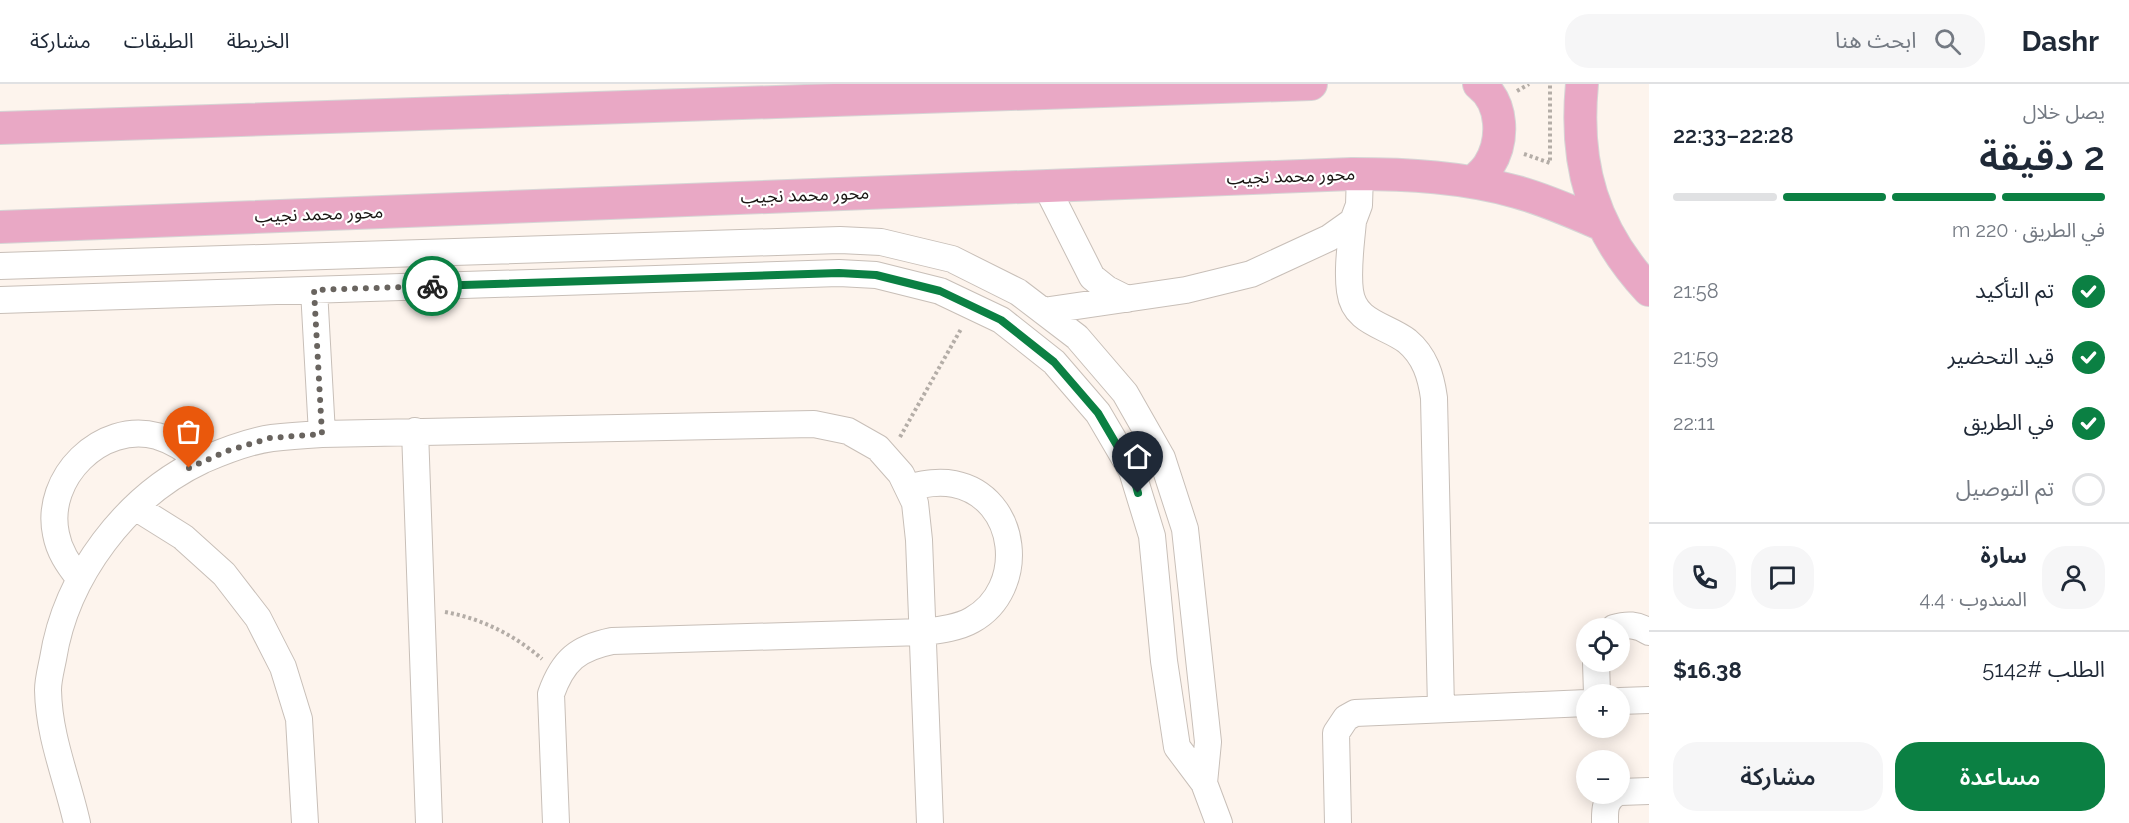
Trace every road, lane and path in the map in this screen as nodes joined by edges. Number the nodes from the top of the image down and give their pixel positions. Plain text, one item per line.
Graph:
1 (1311, 84) edge
2 (1479, 84) edge
3 (1550, 84) edge
4 (1582, 84) edge
5 (733, 94) edge
6 (0, 128) edge
7 (1524, 155) dead end
8 (1360, 174) junction
9 (1473, 182) junction
10 (1046, 186) junction
11 (1353, 221) junction
12 (1603, 225) junction
13 (0, 227) edge
14 (0, 267) edge
15 (314, 290) junction
16 (1649, 290) edge
17 (1127, 299) junction
18 (0, 300) edge
19 (973, 307) junction
20 (1043, 311) junction
21 (415, 431) junction
22 (322, 434) junction
23 (887, 459) junction
24 (201, 461) junction
25 (909, 487) junction
26 (135, 507) junction
27 (80, 578) junction
28 (422, 608) junction
29 (1630, 625) edge
30 (923, 632) junction
31 (1649, 632) edge
32 (558, 674) junction
33 (1649, 700) edge
34 (1630, 701) edge
35 (1576, 703) edge
36 (1441, 708) junction
37 (1204, 783) junction
38 (1649, 791) edge
39 (1630, 792) edge
40 (1606, 804) edge
41 (77, 823) edge
42 (305, 823) edge
43 (429, 823) edge
44 (556, 823) edge
45 (930, 823) edge
46 (1219, 823) edge
47 (1338, 823) edge
48 (1605, 823) edge

1 - 5 main road
2 - 9 main road
3 - 7 path
4 - 12 main road
5 - 6 main road
8 - 9 main road, محور محمد نجيب
8 - 10 main road, محور محمد نجيب
8 - 11 street
9 - 12 main road, محور محمد نجيب
10 - 13 main road, محور محمد نجيب
10 - 17 street
11 - 17 street
11 - 36 street
12 - 16 main road
14 - 20 street
15 - 18 street
15 - 19 street
15 - 22 street
17 - 20 street
19 - 23 path
19 - 37 street
20 - 37 street
21 - 22 street
21 - 23 street
21 - 28 street
22 - 24 street
23 - 25 street
24 - 26 street
24 - 27 street
25 - 30 street
25 - 30 street
26 - 27 street
26 - 42 street
27 - 41 street
28 - 32 path
28 - 43 street
29 - 31 street
30 - 32 street
30 - 45 street
32 - 44 street
33 - 34 street
35 - 36 street
36 - 47 street
37 - 46 street
38 - 39 street
40 - 48 street

